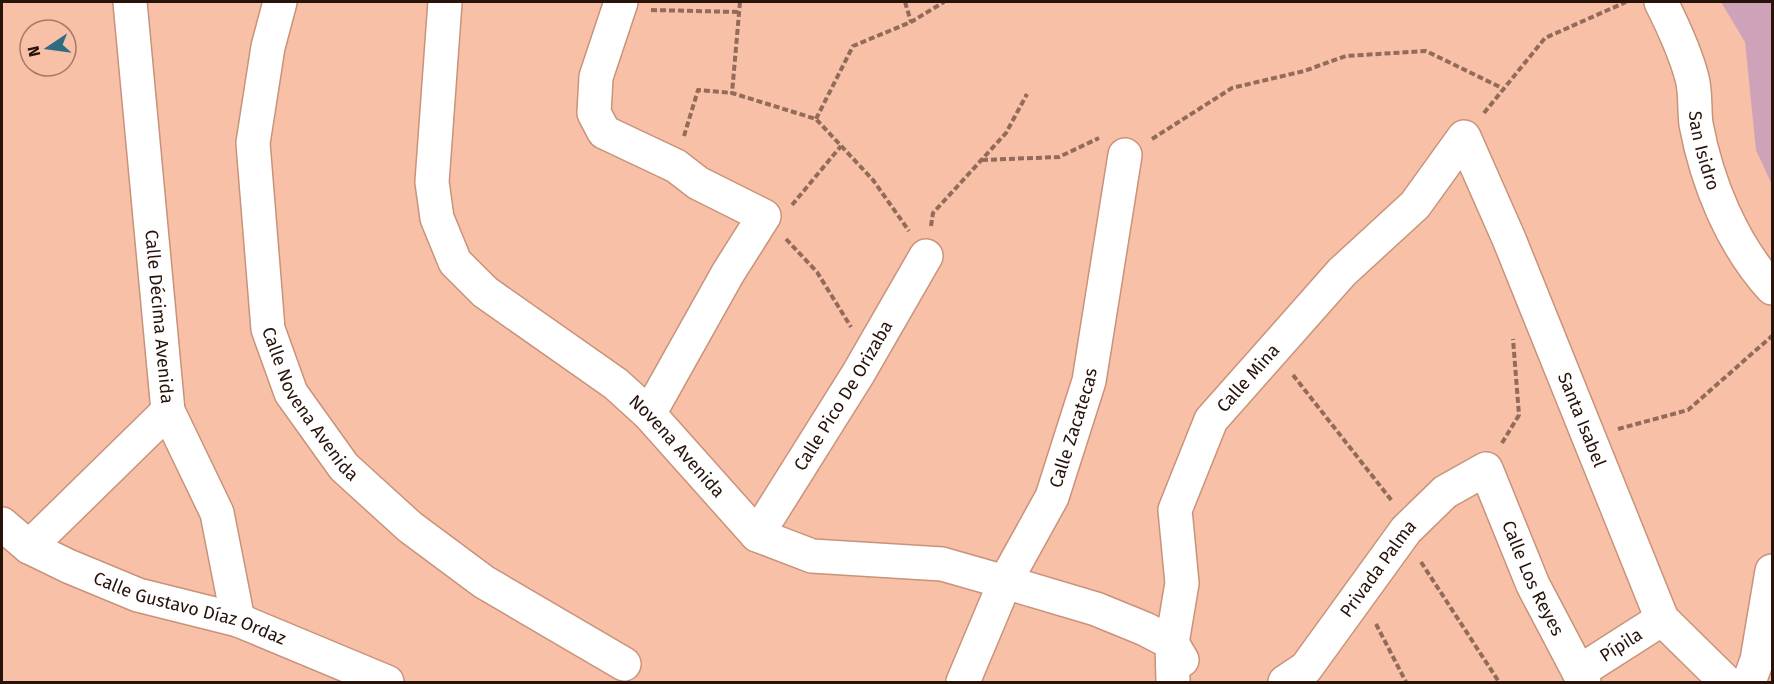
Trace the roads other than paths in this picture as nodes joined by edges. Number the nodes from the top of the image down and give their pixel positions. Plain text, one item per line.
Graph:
1 (130, 2) edge
2 (280, 2) edge
3 (445, 2) edge
4 (1660, 2) edge
5 (621, 6) edge
6 (1464, 137) joint
7 (1129, 153) road end
8 (926, 256) road end
9 (1773, 288) edge
10 (168, 411) junction
11 (649, 414) junction
12 (1486, 470) joint
13 (2, 524) edge
14 (758, 535) junction
15 (29, 548) junction
16 (1773, 571) edge
17 (1005, 582) junction
18 (1662, 619) junction
19 (238, 620) junction
20 (1172, 643) junction
21 (624, 664) dead end
22 (1582, 677) edge
23 (387, 682) edge
24 (963, 682) edge
25 (1173, 682) edge
26 (1195, 682) edge
27 (1285, 682) edge
28 (1726, 682) edge
29 (1749, 682) edge

1 - 10 street, Calle Décima Avenida
2 - 21 street, Calle Novena Avenida
3 - 11 street, Novena Avenida
4 - 9 street, San Isidro
5 - 11 street
6 - 18 street, Santa Isabel
6 - 20 street, Calle Mina
7 - 17 street, Calle Zacatecas
8 - 14 street, Calle Pico De Orizaba
10 - 15 street
10 - 19 street, Calle Décima Avenida
11 - 14 street, Novena Avenida
12 - 22 street, Calle Los Reyes
12 - 27 street, Privada Palma
13 - 15 street, Calle Gustavo Díaz Ordaz
14 - 17 street, Novena Avenida
15 - 19 street, Calle Gustavo Díaz Ordaz
16 - 29 street
17 - 20 street, Novena Avenida
17 - 24 street, Calle Zacatecas
18 - 22 street, Pípila
18 - 28 street, Santa Isabel
19 - 23 street, Calle Gustavo Díaz Ordaz
20 - 25 street, Calle Mina
20 - 26 street

